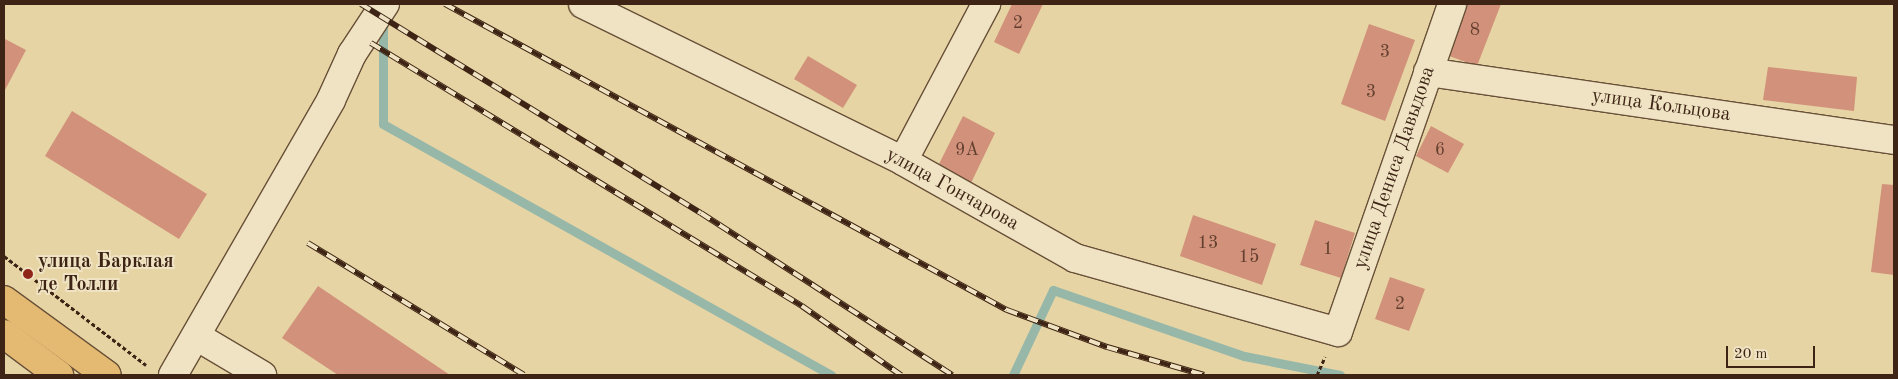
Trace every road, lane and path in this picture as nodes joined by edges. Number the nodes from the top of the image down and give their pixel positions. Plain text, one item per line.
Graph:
1 (583, 4) edge
2 (986, 4) edge
3 (1452, 4) edge
4 (382, 8) edge
5 (1428, 72) junction
6 (1894, 140) edge
7 (903, 161) junction
8 (4, 256) edge
9 (4, 300) edge
10 (1338, 332) joint
11 (4, 334) edge
12 (196, 336) junction
13 (1325, 359) dead end
14 (162, 373) edge
15 (59, 375) edge
16 (107, 375) edge
17 (262, 375) edge
18 (1317, 375) edge

1 - 7 street, улица Гончарова
2 - 7 street
3 - 5 street, улица Дениса Давыдова
4 - 12 street
5 - 6 street, улица Кольцова
5 - 10 street, улица Дениса Давыдова
7 - 10 street, улица Гончарова
8 - 14 path
9 - 16 main road
11 - 15 main road
12 - 14 street
12 - 17 street
13 - 18 path

